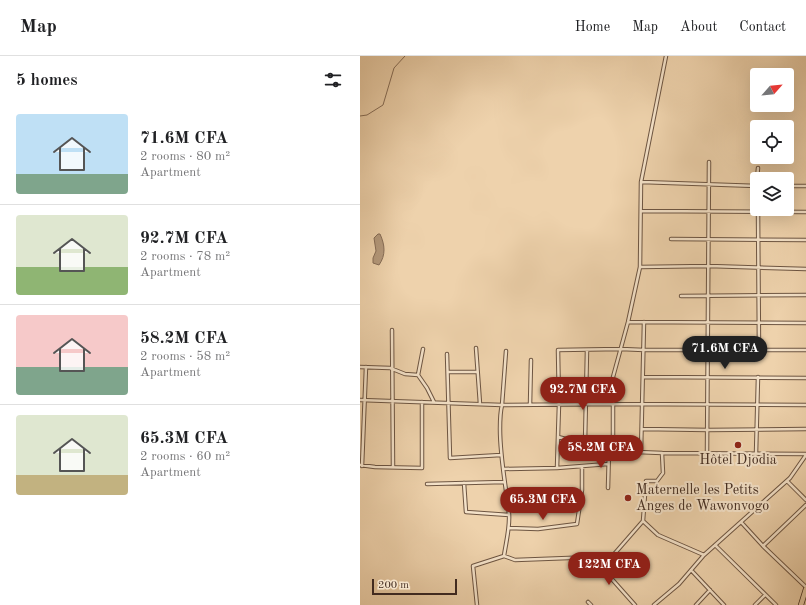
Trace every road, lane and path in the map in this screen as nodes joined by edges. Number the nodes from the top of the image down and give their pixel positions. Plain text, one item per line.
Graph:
1 (666, 56) edge
2 (709, 162) dead end
3 (758, 168) dead end
4 (758, 172) edge
5 (641, 182) junction
6 (709, 184) junction
7 (750, 186) edge
8 (794, 186) edge
9 (806, 186) edge
10 (641, 211) junction
11 (750, 211) edge
12 (709, 212) junction
13 (794, 212) edge
14 (806, 212) edge
15 (758, 216) edge
16 (671, 239) dead end
17 (709, 240) junction
18 (758, 240) junction
19 (806, 240) edge
20 (709, 266) junction
21 (640, 267) junction
22 (758, 269) junction
23 (806, 269) edge
24 (681, 296) dead end
25 (709, 296) junction
26 (758, 296) junction
27 (806, 296) edge
28 (628, 322) junction
29 (644, 322) junction
30 (708, 323) junction
31 (758, 323) junction
32 (806, 323) edge
33 (392, 330) dead end
34 (476, 348) dead end
35 (621, 349) junction
36 (422, 350) dead end
37 (587, 350) junction
38 (644, 350) junction
39 (708, 350) junction
40 (759, 350) junction
41 (806, 350) edge
42 (506, 351) dead end
43 (447, 354) dead end
44 (530, 360) dead end
45 (360, 367) edge
46 (366, 367) junction
47 (393, 369) junction
48 (448, 372) junction
49 (477, 372) junction
50 (418, 375) junction
51 (643, 377) junction
52 (708, 377) junction
53 (758, 377) junction
54 (806, 378) edge
55 (360, 400) edge
56 (365, 400) junction
57 (393, 401) junction
58 (422, 402) junction
59 (434, 402) junction
60 (448, 403) junction
61 (480, 404) junction
62 (530, 404) junction
63 (559, 404) junction
64 (586, 404) junction
65 (614, 404) junction
66 (642, 404) junction
67 (502, 405) junction
68 (708, 405) junction
69 (756, 405) junction
70 (806, 405) edge
71 (642, 429) junction
72 (806, 429) edge
73 (708, 430) junction
74 (756, 430) junction
75 (558, 437) junction
76 (585, 444) junction
77 (609, 450) junction
78 (613, 451) junction
79 (642, 452) junction
80 (662, 453) junction
81 (707, 454) junction
82 (756, 454) junction
83 (501, 455) junction
84 (806, 455) edge
85 (608, 464) junction
86 (361, 466) edge
87 (392, 467) junction
88 (582, 467) junction
89 (557, 468) junction
90 (503, 469) junction
91 (787, 481) junction
92 (504, 482) junction
93 (464, 483) junction
94 (427, 484) dead end
95 (608, 488) dead end
96 (806, 500) edge
97 (806, 505) edge
98 (509, 515) junction
99 (643, 521) junction
100 (741, 522) junction
101 (509, 528) junction
102 (715, 545) junction
103 (763, 546) junction
104 (704, 555) junction
105 (504, 556) junction
106 (602, 568) junction
107 (691, 570) junction
108 (806, 588) edge
109 (710, 590) junction
110 (765, 595) junction
111 (588, 602) dead end
112 (477, 605) edge
113 (591, 605) edge
114 (636, 605) edge
115 (654, 605) edge
116 (696, 605) edge
117 (724, 605) edge
118 (755, 605) edge
119 (776, 605) edge
120 (801, 605) edge

1 - 5 street
2 - 6 street
3 - 4 street
5 - 6 street
5 - 10 street
6 - 7 street
6 - 12 street
8 - 9 street
10 - 12 street
10 - 21 street
11 - 12 street
12 - 17 street
13 - 14 street
15 - 18 street
16 - 17 street
17 - 18 street
17 - 20 street
18 - 19 street
18 - 22 street
20 - 21 street
20 - 22 street
20 - 25 street
21 - 28 street
22 - 23 street
22 - 26 street
24 - 25 street
25 - 26 street
25 - 30 street
26 - 27 street
26 - 31 street
28 - 29 street
28 - 35 street
29 - 30 street
29 - 38 street
30 - 31 street
30 - 39 street
31 - 32 street
31 - 40 street
33 - 47 street
34 - 49 street
35 - 37 street
35 - 38 street
35 - 65 street
36 - 50 street
37 - 63 street
37 - 64 street
38 - 39 street
38 - 51 street
39 - 40 street
39 - 52 street
40 - 41 street
42 - 67 street
43 - 48 street
44 - 62 street
45 - 46 street
46 - 47 street
46 - 56 street
47 - 50 street
47 - 57 street
48 - 49 street
48 - 60 street
49 - 61 street
50 - 59 street
51 - 52 street
51 - 66 street
52 - 53 street
52 - 68 street
53 - 54 street
53 - 69 street
55 - 56 street
56 - 57 street
56 - 86 street
57 - 58 street
57 - 87 street
58 - 59 street
58 - 87 street
59 - 60 street
60 - 61 street
60 - 83 street
61 - 67 street
62 - 63 street
62 - 67 street
63 - 64 street
63 - 75 street
64 - 65 street
64 - 76 street
65 - 66 street
65 - 78 street
66 - 68 street
66 - 71 street
67 - 83 street
68 - 69 street
68 - 73 street
69 - 70 street
69 - 74 street
71 - 73 street
71 - 79 street
72 - 74 street
73 - 74 street
73 - 81 street
74 - 82 street
75 - 76 street
75 - 89 street
76 - 77 street
77 - 78 street
77 - 85 street
78 - 79 street
79 - 80 street
80 - 81 street
80 - 99 street
81 - 82 street
82 - 84 street
83 - 90 street
84 - 91 street
85 - 88 street
85 - 95 street
86 - 87 street
88 - 89 street
88 - 101 street
89 - 90 street
90 - 92 street
91 - 96 street
91 - 100 street
92 - 93 street
92 - 98 street
93 - 94 street
93 - 98 street
97 - 103 street
98 - 101 street
99 - 104 street
99 - 106 street
100 - 102 street
100 - 103 street
101 - 105 street
102 - 104 street
102 - 110 street
103 - 108 street
104 - 107 street
105 - 106 street
105 - 112 street
106 - 114 street
107 - 109 street
107 - 115 street
108 - 120 main road
109 - 116 street
109 - 117 street
110 - 118 street
110 - 119 street
111 - 113 street

